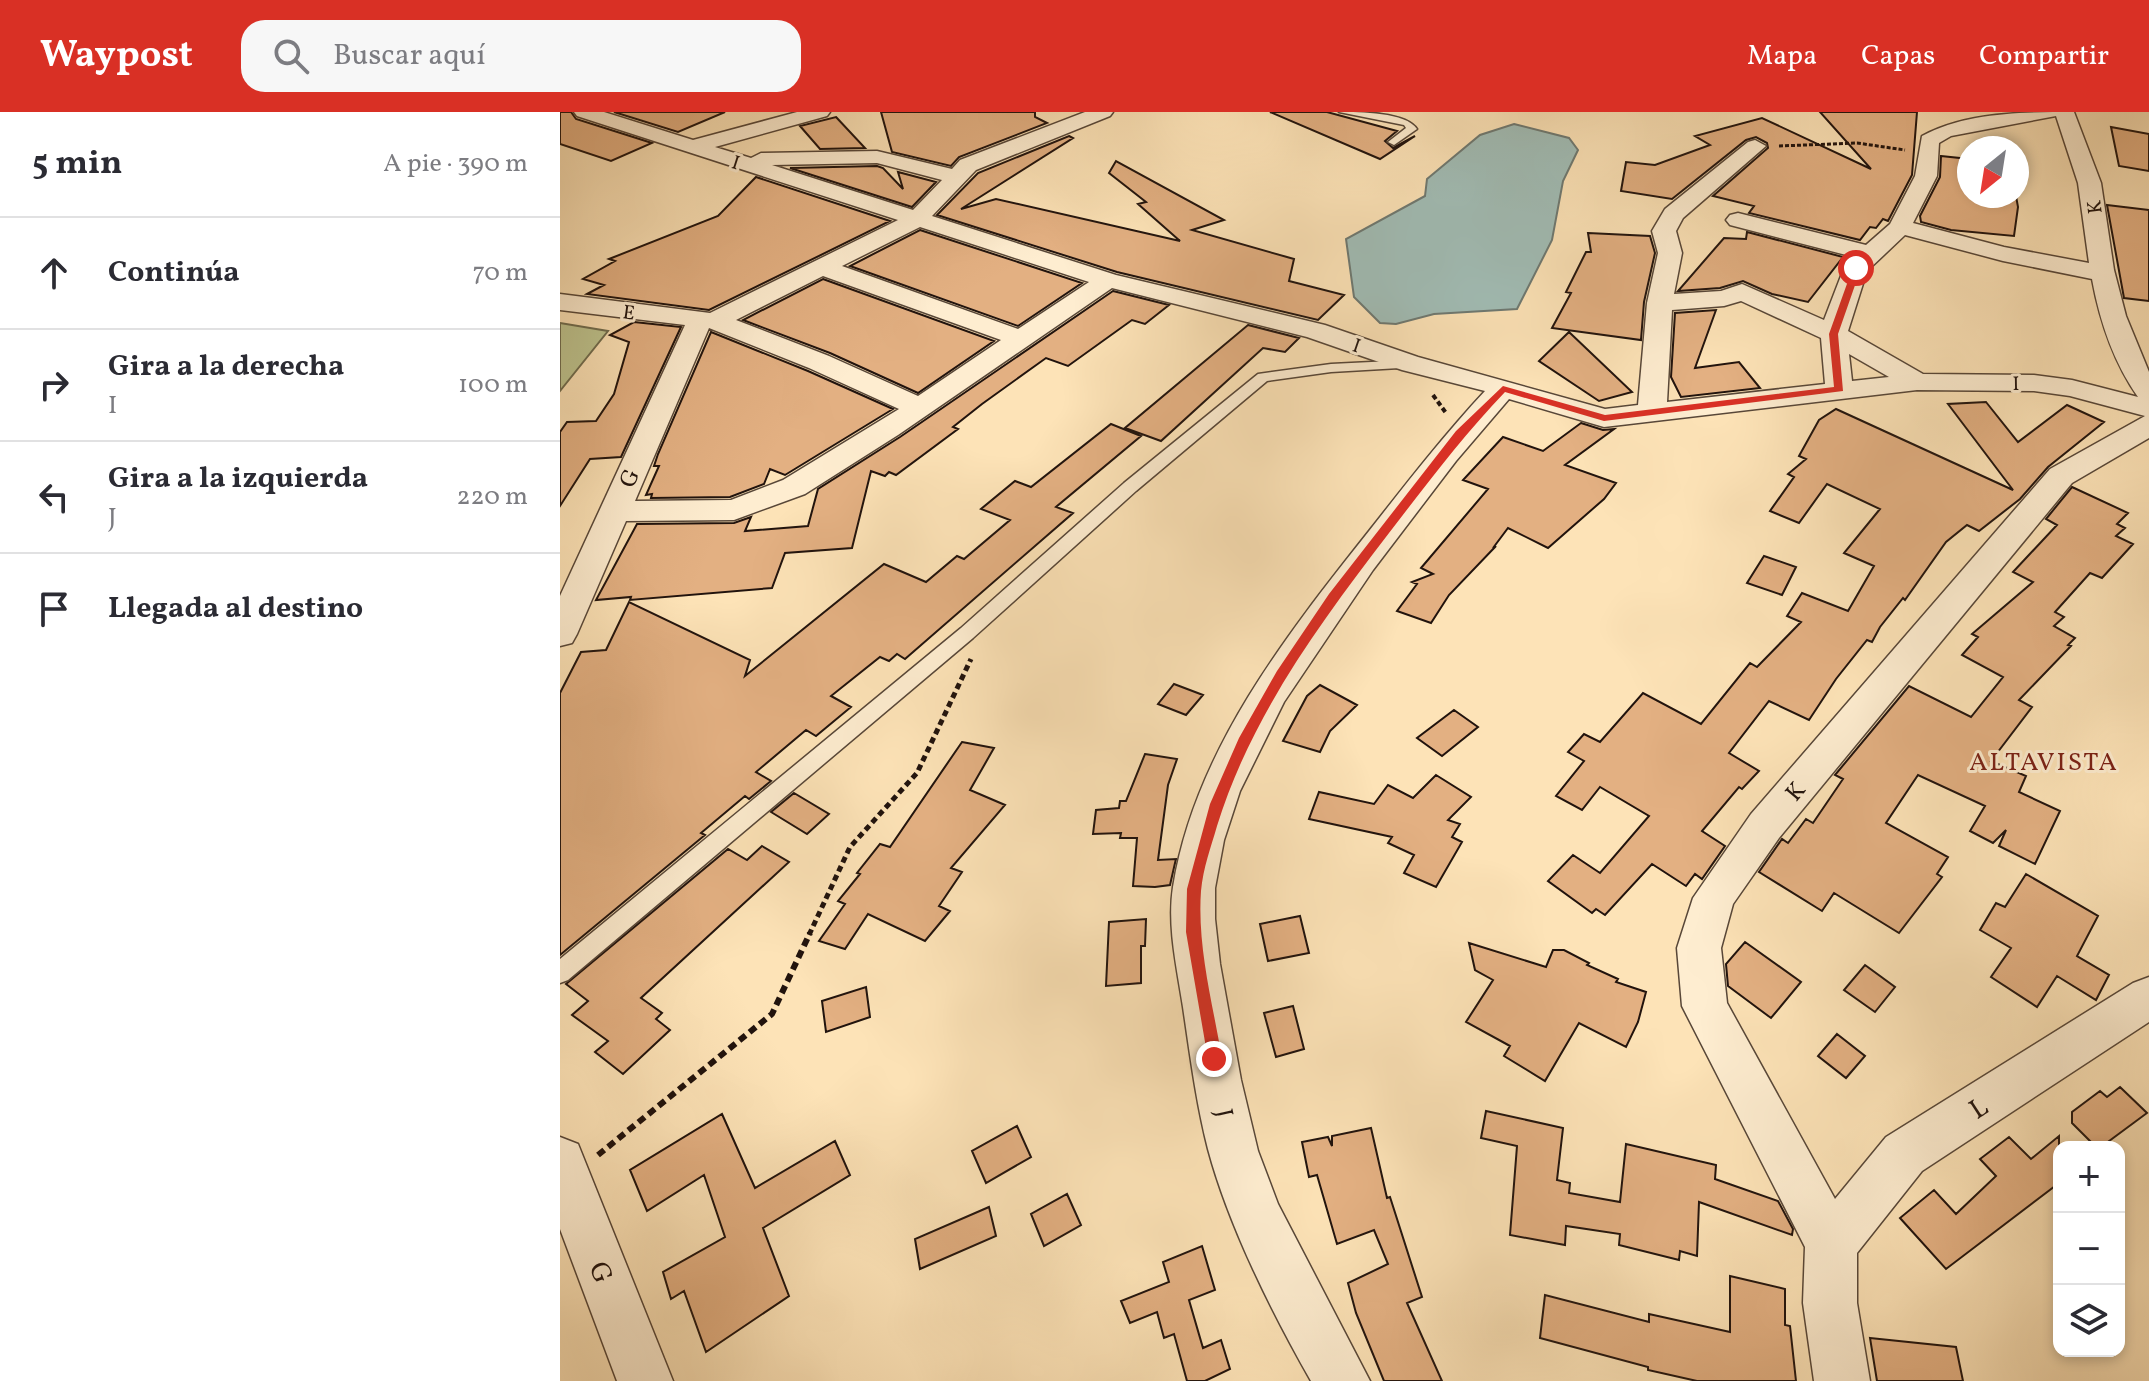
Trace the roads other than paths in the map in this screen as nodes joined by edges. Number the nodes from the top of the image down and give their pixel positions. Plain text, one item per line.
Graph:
1 (584, 112) edge
2 (820, 112) edge
3 (1103, 112) edge
4 (1344, 112) edge
5 (2049, 112) edge
6 (2064, 112) edge
7 (1394, 142) dead end
8 (698, 146) junction
9 (1755, 146) road end
10 (956, 177) junction
11 (916, 220) junction
12 (1738, 220) dead end
13 (1900, 227) junction
14 (1872, 254) junction
15 (823, 268) junction
16 (2105, 274) junction
17 (1108, 280) junction
18 (560, 302) edge
19 (1660, 303) junction
20 (706, 322) junction
21 (1834, 334) junction
22 (1022, 339) junction
23 (1412, 364) junction
24 (1917, 382) junction
25 (1503, 389) junction
26 (1839, 389) junction
27 (2149, 393) edge
28 (919, 407) junction
29 (2149, 409) edge
30 (1652, 413) junction
31 (2149, 424) edge
32 (615, 511) junction
33 (560, 634) edge
34 (560, 973) edge
35 (2149, 997) edge
36 (563, 1171) edge
37 (1831, 1244) junction
38 (645, 1381) edge
39 (1342, 1381) edge
40 (1842, 1381) edge

1 - 8 street, I
2 - 8 street
3 - 10 street
4 - 7 lane
5 - 13 street
6 - 16 street, K
8 - 10 street
8 - 11 street, I
9 - 19 street
10 - 11 street
11 - 15 street
11 - 17 street, I
12 - 14 street
13 - 14 street
13 - 16 street
14 - 21 street
15 - 20 street
15 - 22 street
16 - 27 street, K
17 - 22 street
17 - 23 street, I
18 - 20 street, E
19 - 21 street
19 - 30 street
20 - 28 street, E
20 - 32 street, G
21 - 24 street
21 - 26 street
22 - 28 street
23 - 25 street, I
23 - 34 lane
24 - 26 street, I
24 - 29 street, I
25 - 30 street, I
25 - 39 street, J
26 - 30 street, I
28 - 32 street
31 - 37 street, K
32 - 33 street, G
35 - 37 street, L
36 - 38 street, G
37 - 40 street

